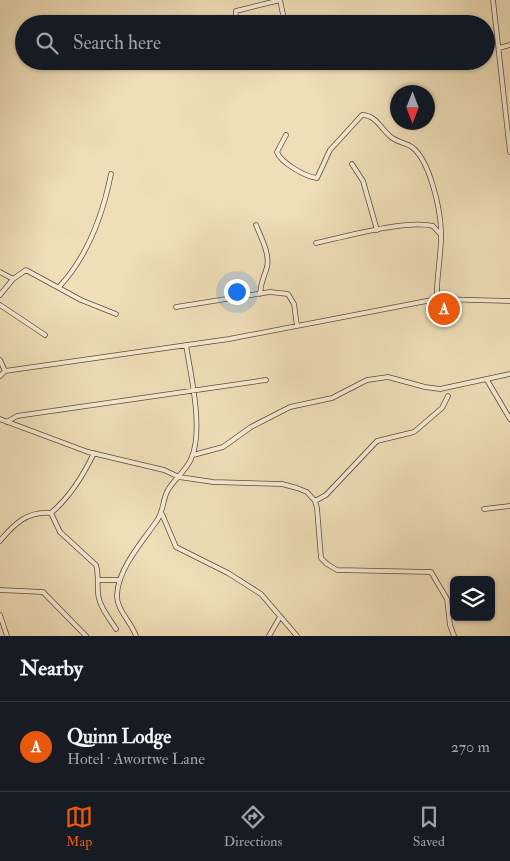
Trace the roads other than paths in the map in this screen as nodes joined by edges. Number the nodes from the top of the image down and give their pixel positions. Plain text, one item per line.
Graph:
1 (492, 0) edge
2 (235, 15) edge
3 (283, 15) edge
4 (494, 15) edge
5 (495, 21) edge
6 (510, 46) edge
7 (499, 48) junction
8 (508, 115) edge
9 (286, 135) dead end
10 (510, 152) edge
11 (352, 164) dead end
12 (111, 174) dead end
13 (256, 225) dead end
14 (376, 230) junction
15 (441, 235) junction
16 (316, 242) dead end
17 (0, 272) edge
18 (12, 279) junction
19 (59, 286) junction
20 (260, 294) junction
21 (0, 295) edge
22 (437, 299) junction
23 (510, 301) edge
24 (0, 305) edge
25 (176, 307) dead end
26 (116, 314) dead end
27 (297, 326) junction
28 (45, 335) dead end
29 (186, 346) junction
30 (0, 360) edge
31 (5, 371) junction
32 (510, 374) edge
33 (0, 376) edge
34 (266, 380) dead end
35 (487, 380) junction
36 (194, 392) junction
37 (448, 396) dead end
38 (510, 418) edge
39 (0, 419) edge
40 (7, 422) junction
41 (94, 453) junction
42 (193, 455) junction
43 (179, 477) junction
44 (315, 501) junction
45 (510, 506) edge
46 (484, 509) dead end
47 (50, 513) junction
48 (162, 514) junction
49 (0, 541) edge
50 (99, 580) junction
51 (120, 580) junction
52 (0, 590) edge
53 (0, 616) edge
54 (280, 617) junction
55 (116, 629) dead end
56 (7, 636) edge
57 (86, 636) edge
58 (136, 636) edge
59 (269, 636) edge
60 (297, 636) edge
61 (454, 636) edge

1 - 4 street
2 - 3 street
5 - 7 street
6 - 7 street
7 - 8 street
8 - 10 street
9 - 15 street
11 - 14 street
12 - 19 street
13 - 20 street
14 - 15 street
14 - 16 street
15 - 22 street
17 - 18 street
18 - 19 street
18 - 21 street
19 - 26 street
20 - 25 street
20 - 27 street
22 - 23 street
22 - 27 street
24 - 28 street
27 - 29 street
29 - 31 street
29 - 36 street
30 - 31 street
31 - 33 street
32 - 35 street
34 - 36 street
35 - 38 street
35 - 42 street
36 - 40 street
36 - 42 street
37 - 44 street
39 - 40 street
40 - 41 street
41 - 43 street
41 - 47 street
42 - 43 street
43 - 44 street
43 - 48 street
44 - 61 street
45 - 46 street
47 - 49 street
47 - 50 street
48 - 51 street
48 - 54 street
50 - 51 street
50 - 55 street
51 - 58 street
52 - 57 street
53 - 56 street
54 - 59 street
54 - 60 street

